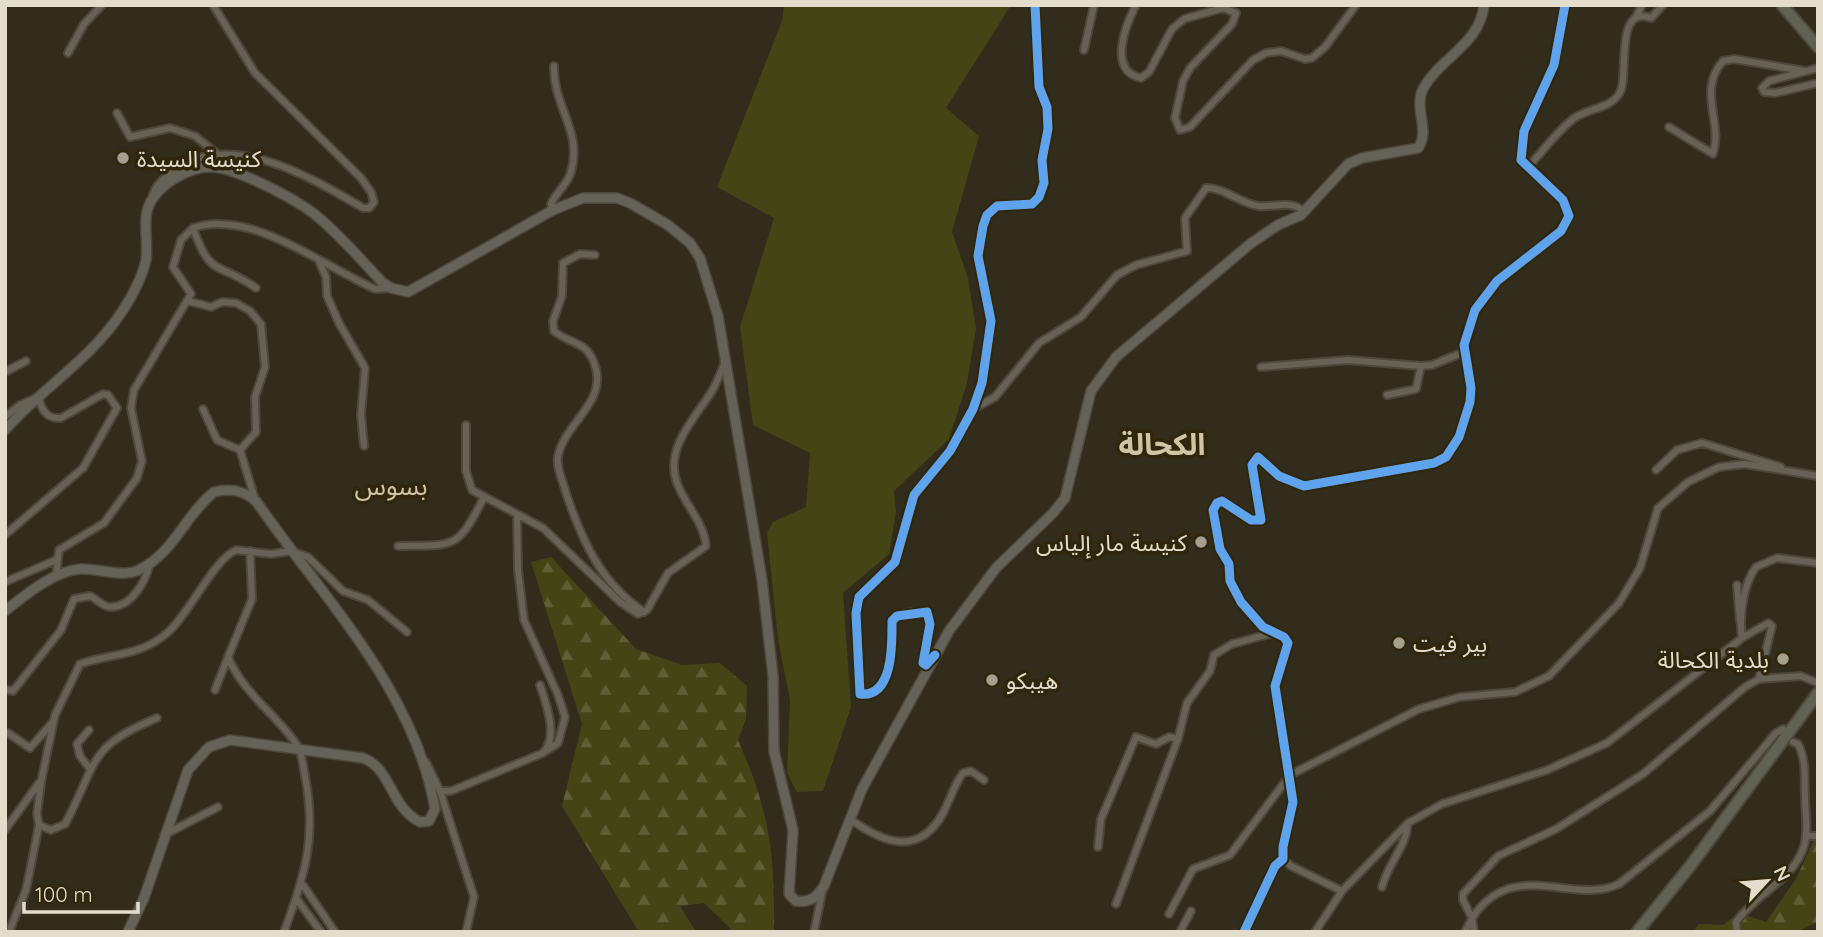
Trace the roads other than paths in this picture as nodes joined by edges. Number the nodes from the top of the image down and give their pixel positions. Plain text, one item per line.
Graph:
1 (102, 5) edge
2 (213, 5) edge
3 (1035, 5) edge
4 (1094, 5) edge
5 (1136, 5) edge
6 (1356, 5) edge
7 (1484, 5) edge
8 (1564, 5) edge
9 (1642, 5) edge
10 (1663, 5) edge
11 (1782, 5) edge
12 (1791, 5) edge
13 (1636, 17) junction
14 (1818, 38) edge
15 (1818, 47) edge
16 (1084, 50) dead end
17 (68, 53) dead end
18 (554, 66) dead end
19 (1818, 68) edge
20 (1805, 71) junction
21 (1818, 83) edge
22 (117, 113) dead end
23 (1669, 127) dead end
24 (216, 153) junction
25 (1527, 168) junction
26 (154, 197) junction
27 (553, 210) junction
28 (1305, 212) junction
29 (193, 228) junction
30 (595, 256) dead end
31 (318, 260) junction
32 (256, 288) dead end
33 (391, 288) junction
34 (188, 301) junction
35 (1464, 352) junction
36 (26, 361) dead end
37 (725, 362) junction
38 (1420, 366) junction
39 (1261, 367) dead end
40 (5, 372) edge
41 (1387, 395) dead end
42 (38, 397) junction
43 (203, 409) dead end
44 (973, 409) junction
45 (5, 417) edge
46 (466, 425) dead end
47 (5, 430) edge
48 (364, 446) dead end
49 (240, 450) junction
50 (1782, 468) junction
51 (1656, 470) dead end
52 (1818, 476) edge
53 (484, 499) junction
54 (256, 501) junction
55 (517, 514) junction
56 (5, 535) edge
57 (398, 545) dead end
58 (250, 551) junction
59 (291, 551) junction
60 (56, 560) junction
61 (151, 562) junction
62 (1818, 563) edge
63 (56, 577) junction
64 (5, 582) edge
65 (1737, 585) dead end
66 (5, 611) edge
67 (644, 612) junction
68 (1741, 623) junction
69 (407, 632) dead end
70 (1273, 634) junction
71 (1742, 638) junction
72 (935, 655) junction
73 (229, 657) junction
74 (1759, 679) junction
75 (1818, 683) edge
76 (540, 685) dead end
77 (8, 690) dead end
78 (215, 690) dead end
79 (1818, 693) edge
80 (1818, 706) edge
81 (158, 718) dead end
82 (54, 721) junction
83 (89, 730) dead end
84 (8, 733) dead end
85 (1792, 738) junction
86 (1178, 739) junction
87 (299, 748) junction
88 (421, 750) junction
89 (546, 751) junction
90 (90, 769) junction
91 (1290, 775) junction
92 (984, 780) dead end
93 (41, 782) junction
94 (440, 791) junction
95 (218, 807) dead end
96 (850, 819) junction
97 (1408, 823) junction
98 (39, 825) junction
99 (5, 830) edge
100 (164, 835) junction
101 (1806, 836) junction
102 (1818, 836) edge
103 (1098, 847) dead end
104 (1283, 859) junction
105 (303, 885) junction
106 (824, 886) junction
107 (1382, 887) dead end
108 (1342, 891) junction
109 (296, 898) junction
110 (1116, 904) dead end
111 (1191, 911) dead end
112 (1169, 914) dead end
113 (1472, 918) junction
114 (9, 932) edge
115 (128, 932) edge
116 (284, 932) edge
117 (321, 932) edge
118 (335, 932) edge
119 (466, 932) edge
120 (814, 932) edge
121 (1180, 932) edge
122 (1244, 932) edge
123 (1315, 932) edge
124 (1465, 932) edge
125 (1474, 932) edge
126 (1637, 932) edge
127 (1647, 932) edge
128 (1737, 932) edge

1 - 17 street
2 - 24 street
3 - 44 street
4 - 16 street
5 - 6 street
7 - 28 main road
8 - 25 street
9 - 13 street
10 - 13 street
11 - 15 highway
12 - 14 highway
13 - 25 street
18 - 27 street
19 - 20 street
20 - 21 street
20 - 23 street
22 - 24 street
24 - 26 street
25 - 35 street
26 - 33 main road
26 - 42 main road
27 - 33 main road
27 - 37 main road
28 - 44 street
28 - 72 main road
29 - 31 street
29 - 32 street
29 - 34 street
30 - 67 street
31 - 33 street
31 - 48 street
34 - 49 street
34 - 60 street
35 - 38 street
35 - 70 street
36 - 40 street
37 - 67 street
37 - 106 main road
38 - 39 street
38 - 41 street
42 - 45 street
42 - 47 main road
42 - 56 street
43 - 49 street
44 - 72 street
46 - 53 street
49 - 54 street
50 - 51 street
50 - 52 street
50 - 91 street
53 - 55 street
53 - 57 street
54 - 59 main road
54 - 61 main road
55 - 67 street
55 - 89 street
58 - 59 street
58 - 73 street
58 - 82 street
59 - 69 street
59 - 88 main road
60 - 63 street
60 - 64 street
61 - 63 main road
61 - 77 street
62 - 68 street
63 - 66 main road
65 - 68 street
68 - 71 street
70 - 86 street
70 - 91 street
71 - 74 street
71 - 97 street
72 - 96 main road
73 - 78 street
73 - 87 street
74 - 75 street
74 - 113 street
76 - 89 street
79 - 85 highway
80 - 85 highway
81 - 90 street
82 - 84 street
82 - 93 street
83 - 90 street
85 - 101 street
85 - 113 street
85 - 126 highway
85 - 127 highway
86 - 103 street
86 - 110 street
87 - 88 main road
87 - 100 main road
87 - 105 street
88 - 94 street
89 - 94 street
90 - 98 street
91 - 104 street
91 - 112 street
92 - 96 street
93 - 98 street
93 - 99 street
94 - 119 street
95 - 100 street
96 - 106 main road
97 - 107 street
97 - 108 street
98 - 114 street
100 - 115 main road
101 - 102 street
101 - 128 street
104 - 108 street
104 - 122 street
105 - 109 street
105 - 118 street
106 - 120 street
108 - 123 street
109 - 116 street
109 - 117 street
111 - 121 street
113 - 124 street
113 - 125 street

